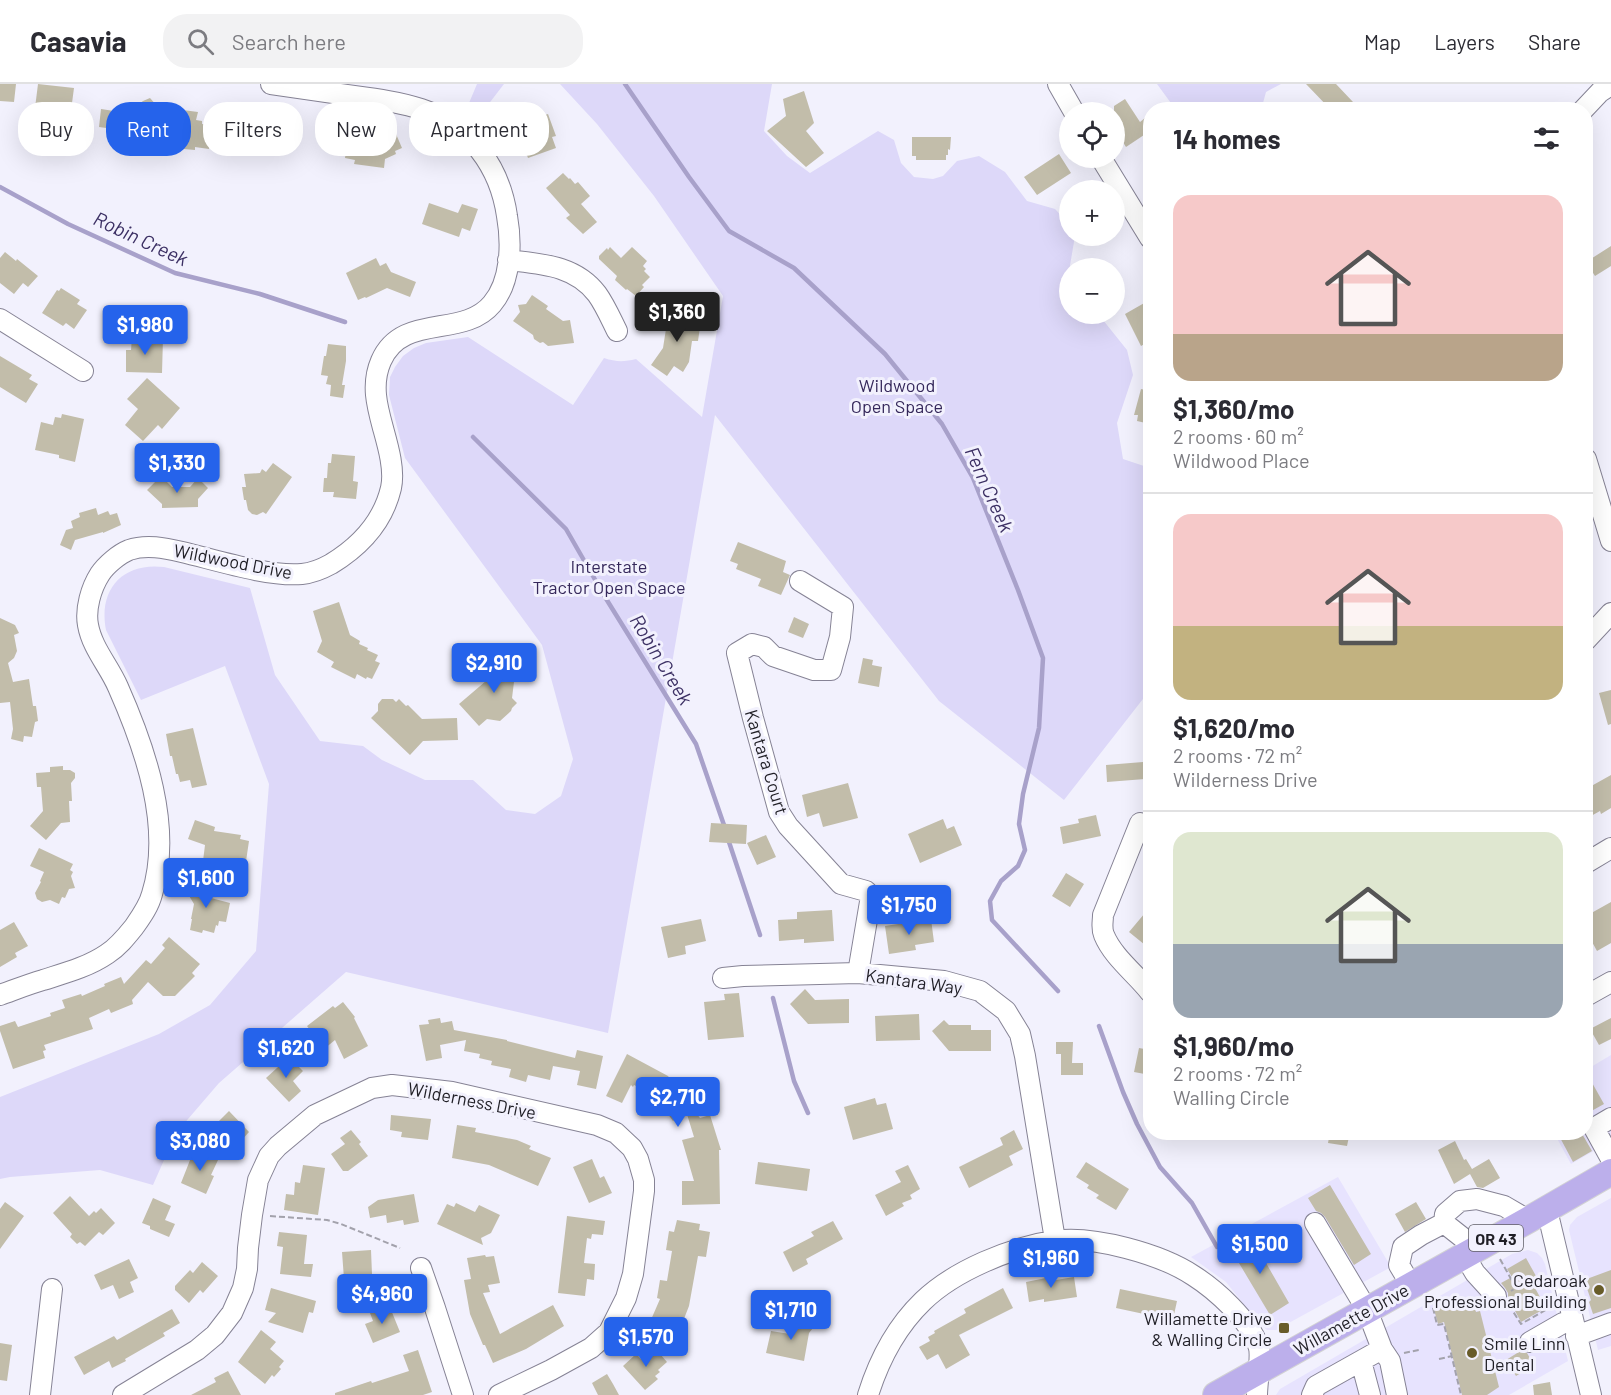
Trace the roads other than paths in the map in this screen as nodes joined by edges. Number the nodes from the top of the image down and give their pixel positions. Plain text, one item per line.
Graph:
1 (271, 84) edge
2 (1058, 84) edge
3 (1611, 85) edge
4 (1068, 102) edge
5 (1591, 102) edge
6 (1107, 168) edge
7 (1143, 227) edge
8 (508, 260) junction
9 (0, 319) edge
10 (617, 331) dead end
11 (83, 371) dead end
12 (1593, 482) edge
13 (1611, 541) edge
14 (800, 581) dead end
15 (1611, 613) edge
16 (1593, 632) edge
17 (1140, 822) dead end
18 (1611, 848) edge
19 (1593, 859) edge
20 (858, 973) junction
21 (723, 978) dead end
22 (1611, 982) edge
23 (1143, 984) edge
24 (1593, 992) edge
25 (0, 995) edge
26 (1611, 1118) edge
27 (1611, 1159) edge
28 (1611, 1172) edge
29 (1538, 1215) junction
30 (1315, 1223) dead end
31 (1444, 1223) junction
32 (1055, 1240) junction
33 (1471, 1252) junction
34 (421, 1268) dead end
35 (52, 1289) dead end
36 (1421, 1292) junction
37 (1496, 1296) dead end
38 (1367, 1310) junction
39 (1611, 1323) edge
40 (1574, 1328) junction
41 (1530, 1342) dead end
42 (1390, 1352) junction
43 (1361, 1361) junction
44 (1257, 1383) edge
45 (40, 1395) edge
46 (123, 1395) edge
47 (463, 1395) edge
48 (499, 1395) edge
49 (868, 1395) edge
50 (1216, 1395) edge
51 (1312, 1395) edge
52 (1370, 1395) edge
53 (1398, 1395) edge
54 (1591, 1395) edge

1 - 8 street, Wildwood Drive
2 - 4 street
3 - 5 street
6 - 7 street
8 - 10 street
8 - 25 street, Wildwood Drive
9 - 11 street
12 - 13 street
14 - 20 street, Kantara Court
15 - 16 street
17 - 23 street
18 - 19 street
20 - 21 street, Kantara Way
20 - 32 street, Kantara Way
22 - 24 street
26 - 27 street
28 - 29 main road, Willamette Drive / OR 43
29 - 31 street
29 - 33 main road, Willamette Drive / OR 43
29 - 40 street
30 - 38 street
31 - 33 street
31 - 36 street
32 - 44 street
32 - 49 street
33 - 36 main road, Willamette Drive / OR 43
33 - 37 street
34 - 47 street
35 - 45 street
36 - 38 main road, Willamette Drive / OR 43
38 - 42 street
38 - 44 main road, Willamette Drive / OR 43
39 - 40 street
40 - 41 street
40 - 54 street
42 - 43 street
42 - 53 street
43 - 51 street
43 - 52 street
44 - 50 main road, Willamette Drive / OR 43
46 - 48 street, Wilderness Drive

